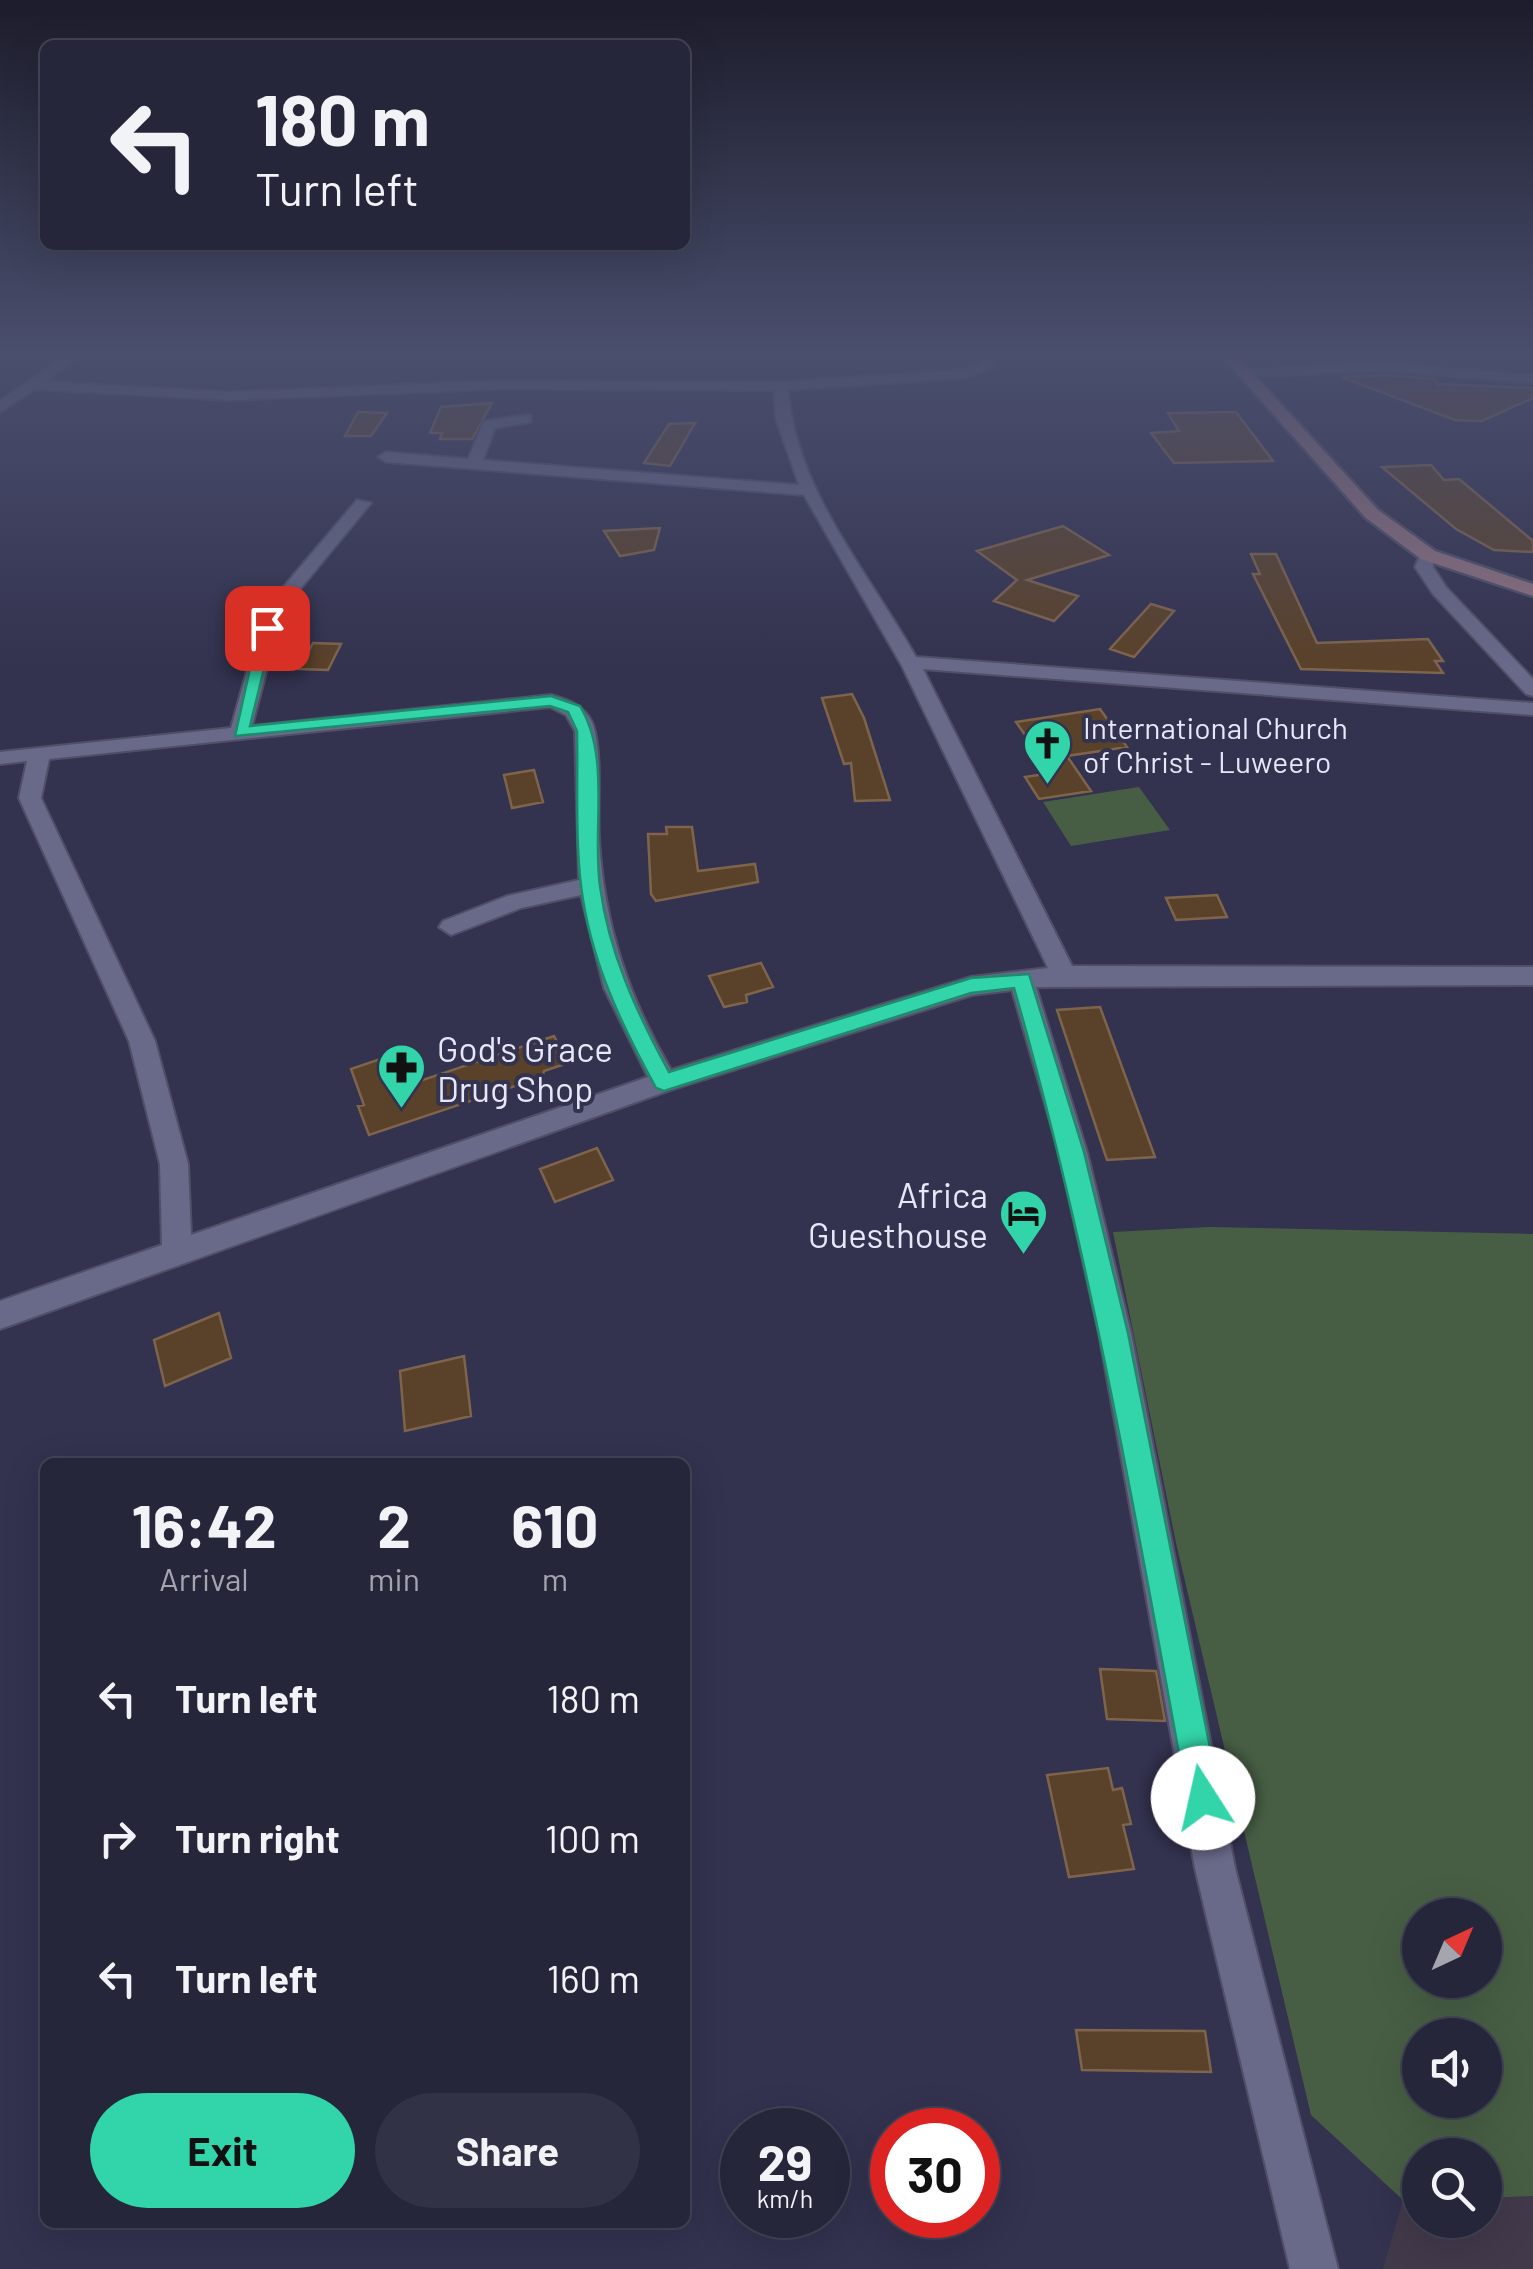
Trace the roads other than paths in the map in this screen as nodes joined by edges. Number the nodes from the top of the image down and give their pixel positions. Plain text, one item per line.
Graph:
1 (414, 458) edge
2 (477, 458) edge
3 (797, 458) edge
4 (1321, 458) edge
5 (475, 462) junction
6 (811, 491) junction
7 (363, 503) dead end
8 (1428, 556) junction
9 (1533, 590) edge
10 (910, 662) junction
11 (1533, 690) edge
12 (1533, 709) edge
13 (240, 732) junction
14 (42, 753) junction
15 (0, 758) edge
16 (590, 886) junction
17 (451, 927) dead end
18 (1064, 975) junction
19 (1533, 976) edge
20 (1022, 980) junction
21 (664, 1082) junction
22 (177, 1253) junction
23 (0, 1315) edge
24 (1314, 2269) edge

1 - 5 street
2 - 5 street
3 - 6 street
4 - 8 main road
5 - 6 street
6 - 10 street
7 - 13 street
8 - 9 main road
8 - 11 street
10 - 12 street
10 - 18 street
13 - 14 street
13 - 16 street
14 - 15 street
14 - 22 street
16 - 17 street
16 - 21 street
18 - 19 street
18 - 20 street
20 - 21 street
20 - 24 street
21 - 22 street
22 - 23 street

